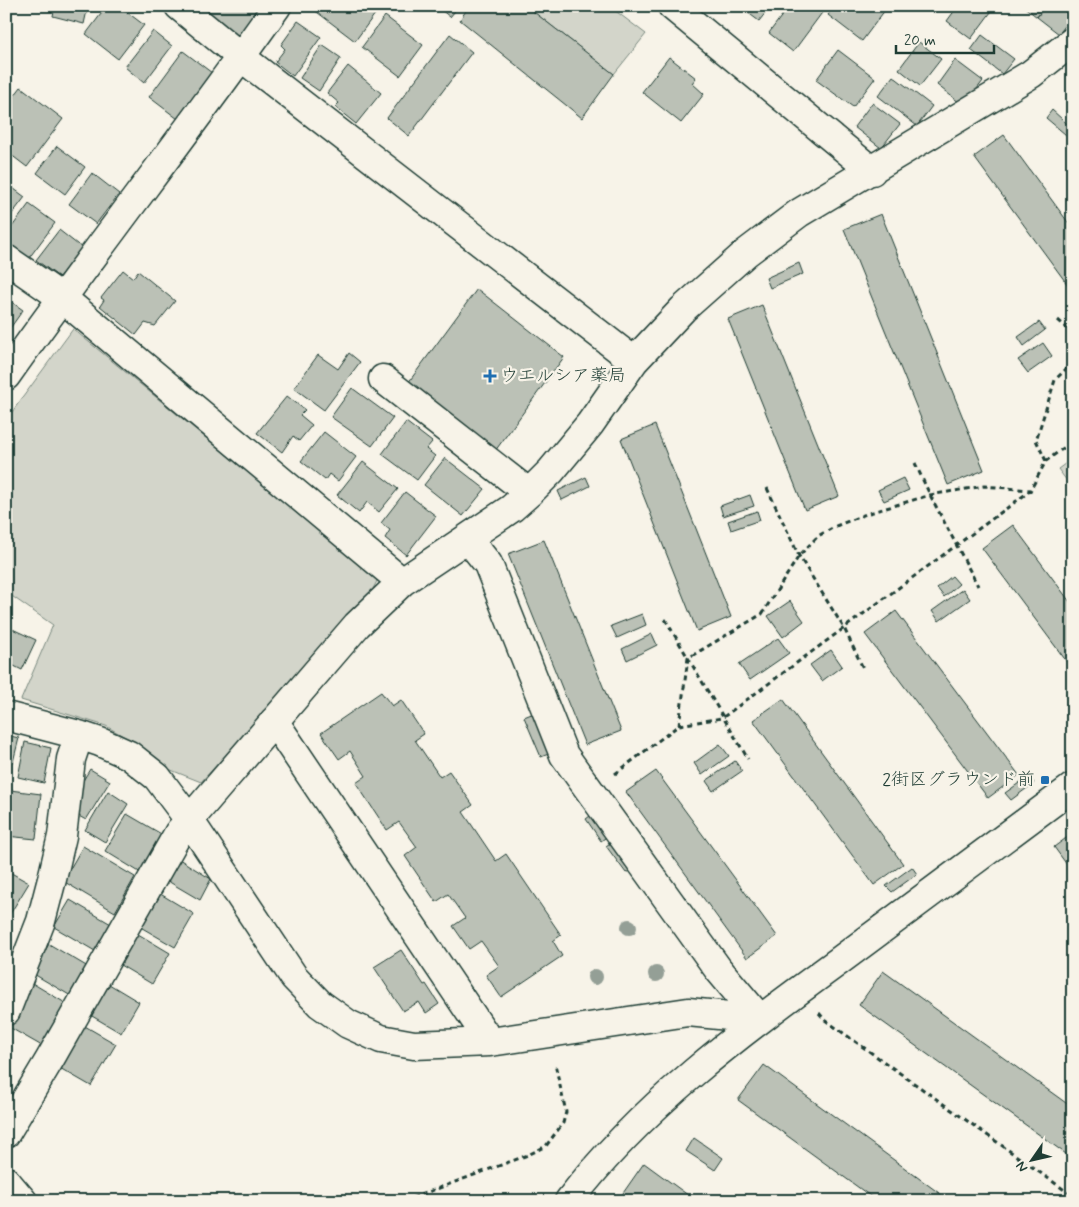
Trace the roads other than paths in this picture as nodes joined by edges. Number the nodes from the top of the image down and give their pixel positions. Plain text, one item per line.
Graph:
1 (179, 6) edge
2 (277, 6) edge
3 (672, 6) edge
4 (1073, 41) edge
5 (241, 57) junction
6 (872, 170) junction
7 (6, 259) edge
8 (61, 297) junction
9 (634, 361) junction
10 (6, 376) edge
11 (383, 379) dead end
12 (529, 493) junction
13 (468, 539) junction
14 (402, 582) junction
15 (6, 716) edge
16 (274, 721) junction
17 (78, 735) junction
18 (1073, 787) edge
19 (190, 821) junction
20 (6, 1011) edge
21 (760, 1019) junction
22 (490, 1042) junction
23 (6, 1133) edge
24 (6, 1181) edge
25 (23, 1201) edge
26 (569, 1201) edge

1 - 5 street
2 - 5 street
3 - 6 street
4 - 6 street
5 - 8 street
5 - 9 street
6 - 9 street
7 - 8 street
8 - 10 street
8 - 14 street
9 - 12 street
11 - 12 street
12 - 13 street
13 - 14 street
13 - 21 street
14 - 16 street
15 - 17 street
16 - 19 street
16 - 22 street
17 - 19 street
17 - 20 street
18 - 21 street
19 - 22 street
19 - 23 street
21 - 22 street
21 - 26 street
24 - 25 street

